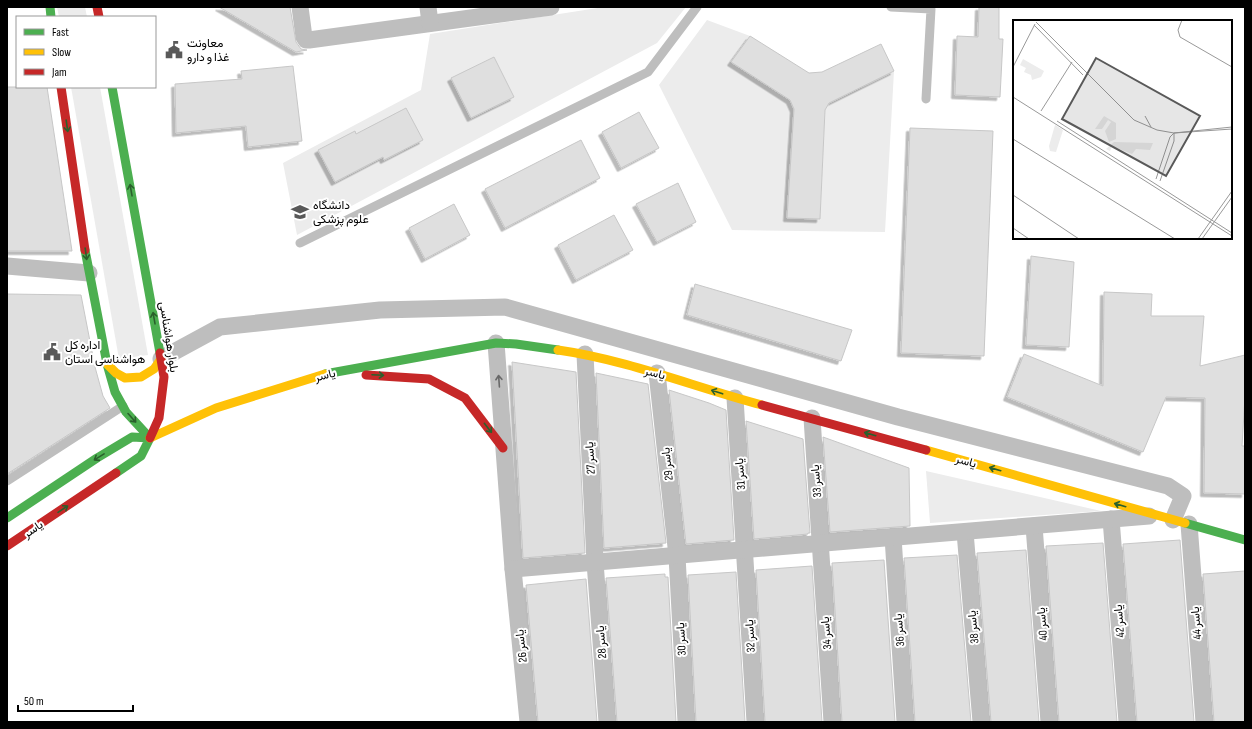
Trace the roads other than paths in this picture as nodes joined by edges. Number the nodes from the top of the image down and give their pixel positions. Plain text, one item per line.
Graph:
1 (300, 7) edge
2 (551, 7) edge
3 (697, 7) edge
4 (891, 7) edge
5 (429, 15) edge
6 (61, 88) edge
7 (112, 88) edge
8 (926, 99) dead end
9 (300, 243) dead end
10 (7, 266) edge
11 (88, 273) junction
12 (496, 343) junction
13 (585, 354) junction
14 (161, 359) junction
15 (107, 364) junction
16 (657, 373) junction
17 (325, 374) junction
18 (735, 398) junction
19 (122, 406) junction
20 (812, 418) junction
21 (150, 438) junction
22 (503, 448) junction
23 (7, 481) edge
24 (7, 518) edge
25 (1111, 519) junction
26 (1173, 520) junction
27 (1034, 526) junction
28 (965, 532) junction
29 (893, 537) junction
30 (1245, 540) edge
31 (821, 544) junction
32 (7, 546) edge
33 (744, 550) junction
34 (676, 556) junction
35 (596, 562) junction
36 (513, 569) junction
37 (528, 722) edge
38 (607, 722) edge
39 (686, 722) edge
40 (755, 722) edge
41 (832, 722) edge
42 (905, 722) edge
43 (981, 722) edge
44 (1049, 722) edge
45 (1127, 722) edge
46 (1204, 722) edge

1 - 5 street
2 - 5 street
3 - 9 lane
4 - 8 lane
6 -> 11 main road
14 -> 7 main road, بلوار هواشناسی
10 - 11 street
11 - 15 main road
12 - 13 main road, یاسر
12 - 17 main road, یاسر
22 -> 12 street, یاسر 26
13 - 16 main road, یاسر
13 - 35 street, یاسر 27
14 - 15 main road
14 - 21 main road, بلوار هواشناسی
14 - 26 street
15 - 19 main road
18 -> 16 main road, یاسر
16 - 34 street, یاسر 29
17 - 21 main road, یاسر
17 -> 22 main road
18 - 20 main road, یاسر
18 - 33 street, یاسر 31
19 -> 21 main road
19 - 23 lane
26 -> 20 main road, یاسر
20 - 31 street, یاسر 33
21 -> 24 main road, یاسر
32 -> 21 main road, یاسر
22 - 36 street, یاسر 26
25 - 26 street, یاسر
25 - 27 street, یاسر
25 - 45 street, یاسر 42
26 - 30 main road, یاسر
26 - 46 street, یاسر 44
27 - 28 street, یاسر
27 - 44 street, یاسر 40
28 - 29 street, یاسر
28 - 43 street, یاسر 38
29 - 31 street, یاسر
29 - 42 street, یاسر 36
31 - 33 street, یاسر
31 - 41 street, یاسر 34
33 - 34 street, یاسر
33 - 40 street, یاسر 32
34 - 35 street, یاسر
34 - 39 street, یاسر 30
35 - 36 street, یاسر
35 - 38 street, یاسر 28
36 - 37 street, یاسر 26

